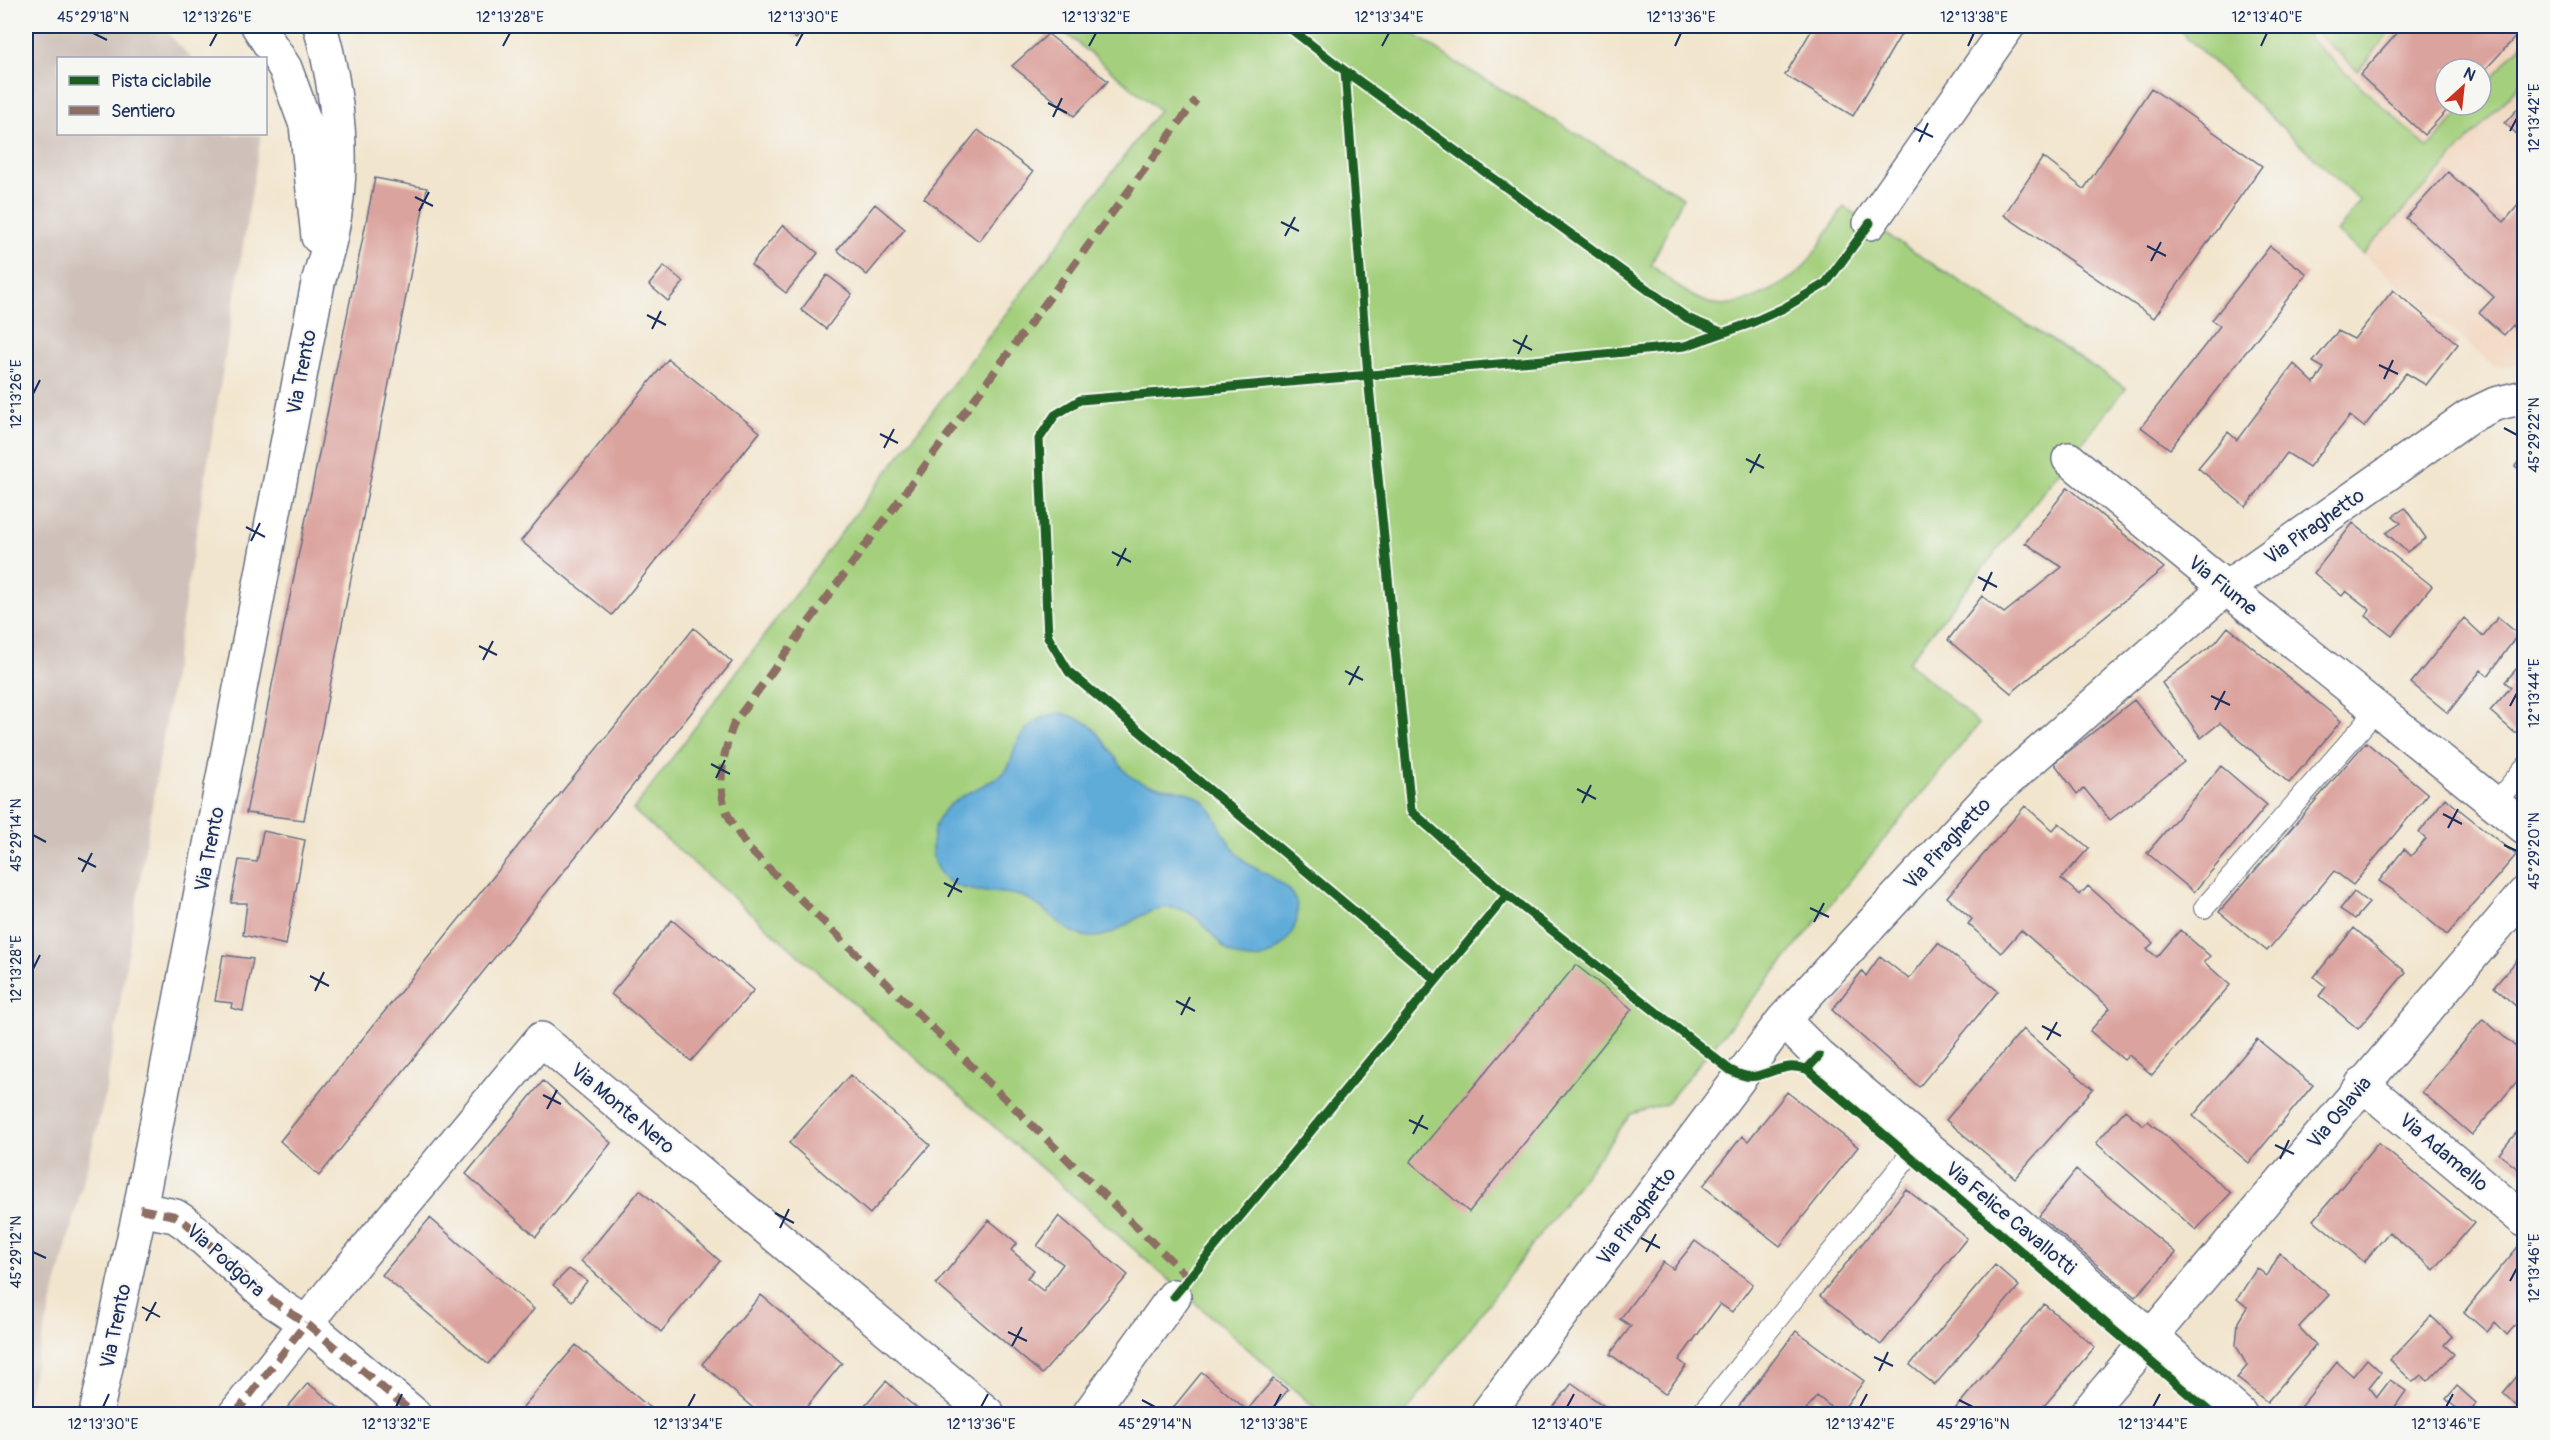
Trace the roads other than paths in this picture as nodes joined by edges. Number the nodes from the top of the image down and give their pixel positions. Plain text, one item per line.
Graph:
1 (258, 26) edge
2 (320, 26) edge
3 (2008, 26) edge
4 (1870, 223) dead end
5 (318, 284) junction
6 (2524, 397) edge
7 (2069, 459) dead end
8 (2226, 588) junction
9 (2377, 710) junction
10 (2524, 768) edge
11 (2495, 804) junction
12 (2524, 827) edge
13 (2524, 894) edge
14 (2204, 908) dead end
15 (1783, 1020) junction
16 (2362, 1084) junction
17 (1920, 1142) junction
18 (140, 1209) junction
19 (2524, 1220) edge
20 (1174, 1296) dead end
21 (306, 1323) junction
22 (2152, 1337) junction
23 (96, 1414) edge
24 (235, 1414) edge
25 (414, 1414) edge
26 (988, 1414) edge
27 (1089, 1414) edge
28 (1487, 1414) edge
29 (1701, 1414) edge
30 (2086, 1414) edge
31 (2240, 1414) edge

1 - 5 street, Via Trento
2 - 5 street, Via Trento
3 - 4 street
5 - 18 street, Via Trento
6 - 8 street, Via Piraghetto
7 - 8 street, Via Fiume
8 - 9 street, Via Fiume
8 - 15 street, Via Piraghetto
9 - 11 street, Via Fiume
9 - 14 lane
10 - 11 lane
11 - 12 street, Via Fiume
13 - 16 street, Via Oslavia
15 - 17 street, Via Felice Cavallotti
15 - 28 street, Via Piraghetto
16 - 19 street, Via Adamello
16 - 22 street, Via Oslavia
17 - 22 street, Via Felice Cavallotti
17 - 29 lane
18 - 21 street, Via Podgora
18 - 23 street, Via Trento
20 - 27 street
21 - 24 street
21 - 25 street, Via Podgora
21 - 26 street, Via Monte Nero
22 - 30 street, Via Oslavia
22 - 31 street, Via Felice Cavallotti

